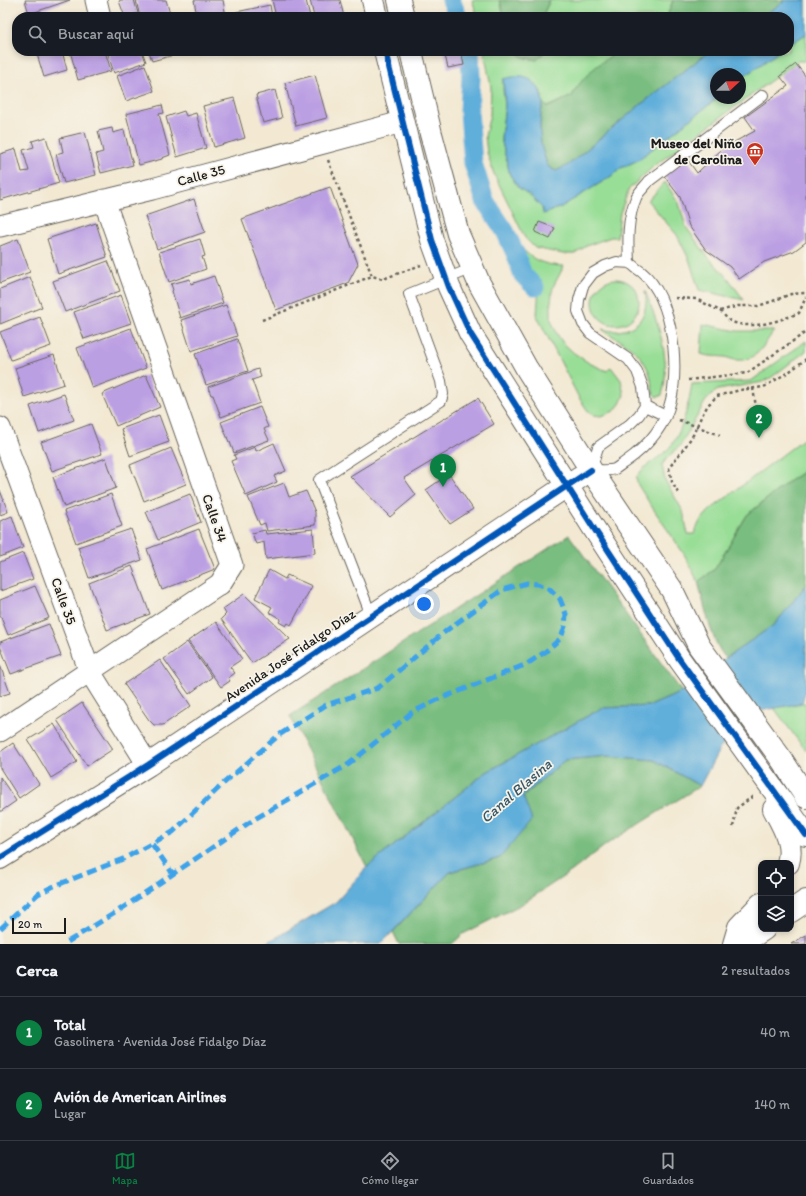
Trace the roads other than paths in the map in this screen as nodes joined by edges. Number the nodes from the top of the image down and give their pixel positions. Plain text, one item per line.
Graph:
1 (96, 0) edge
2 (373, 0) edge
3 (399, 0) edge
4 (99, 12) edge
5 (376, 12) edge
6 (402, 12) edge
7 (386, 56) edge
8 (412, 56) edge
9 (763, 95) dead end
10 (402, 122) junction
11 (104, 200) junction
12 (0, 226) edge
13 (629, 263) junction
14 (472, 268) junction
15 (446, 279) junction
16 (645, 406) junction
17 (666, 416) junction
18 (0, 428) edge
19 (591, 470) junction
20 (567, 485) junction
21 (371, 615) junction
22 (90, 672) junction
23 (0, 731) edge
24 (782, 760) junction
25 (148, 765) junction
26 (761, 772) junction
27 (806, 778) edge
28 (806, 797) edge
29 (806, 835) edge
30 (0, 858) edge
31 (789, 860) edge
32 (806, 901) edge
33 (758, 907) edge
34 (794, 909) edge
35 (759, 932) edge
36 (734, 944) edge
37 (741, 944) edge

1 - 4 street
2 - 5 street
3 - 6 street
7 - 10 street
8 - 14 street
9 - 13 lane
10 - 11 street, Calle 35
10 - 15 street
11 - 12 street, Calle 35
11 - 22 street, Calle 34
13 - 16 lane
13 - 17 lane
14 - 15 lane
14 - 19 street
15 - 20 street
15 - 21 lane
16 - 17 lane
16 - 19 lane
17 - 19 lane
18 - 22 street, Calle 35
19 - 20 street, Avenida José Fidalgo Díaz
19 - 24 street
20 - 21 street, Avenida José Fidalgo Díaz
20 - 26 street
21 - 25 street, Avenida José Fidalgo Díaz
22 - 23 street, Calle 34
22 - 25 street, Calle 35
24 - 27 street
24 - 28 street
25 - 30 street, Avenida José Fidalgo Díaz
26 - 29 street
26 - 31 street
32 - 34 street
33 - 36 street
35 - 37 street

